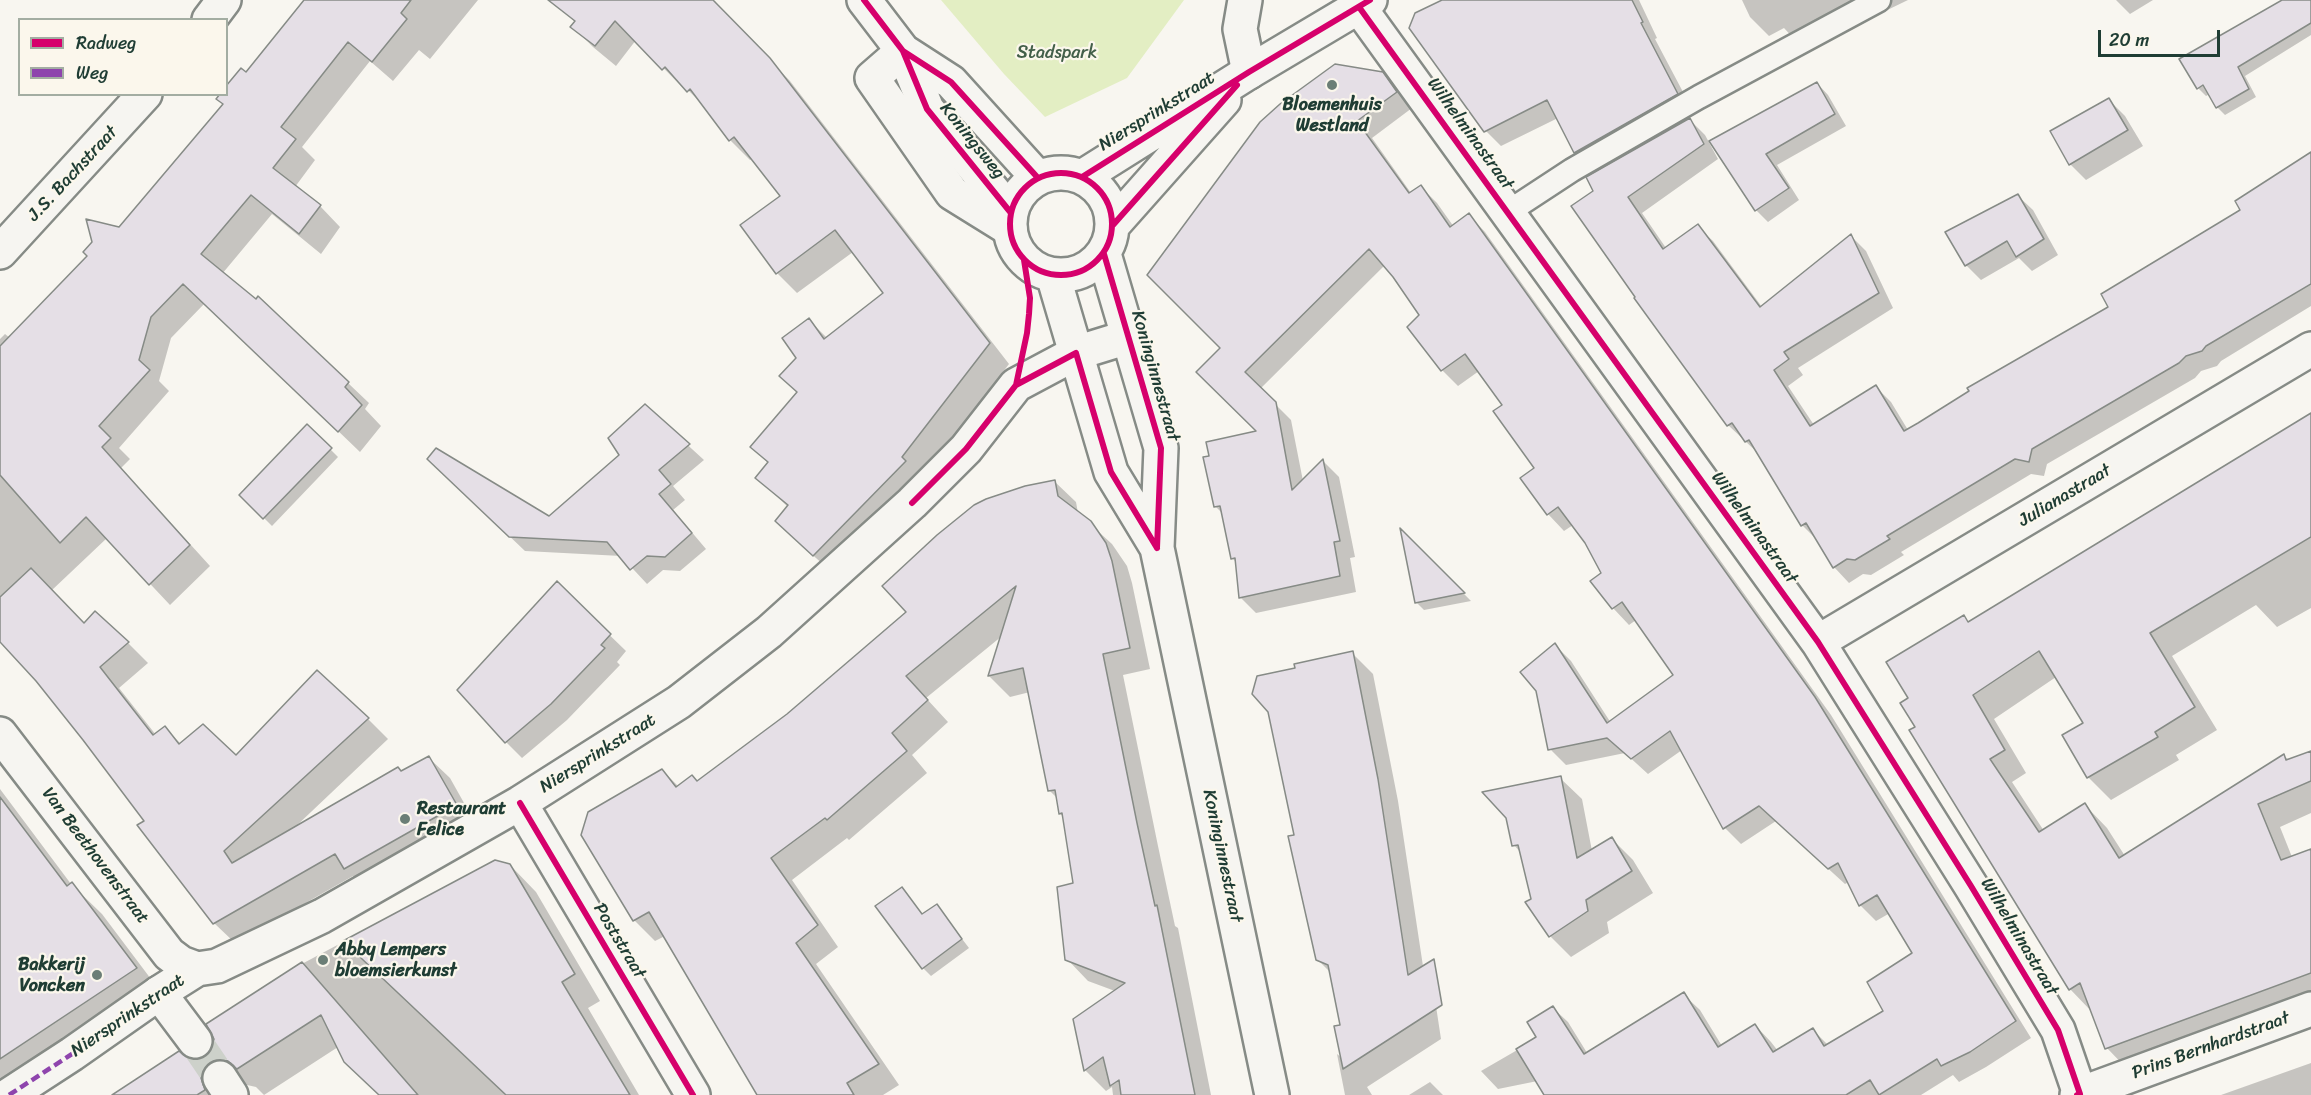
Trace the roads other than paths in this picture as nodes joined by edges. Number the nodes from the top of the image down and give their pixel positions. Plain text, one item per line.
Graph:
1 (224, 0) edge
2 (864, 0) edge
3 (1245, 0) edge
4 (1879, 0) edge
5 (1364, 3) edge
6 (210, 18) edge
7 (903, 51) junction
8 (1249, 72) junction
9 (143, 96) edge
10 (1082, 177) junction
11 (1038, 178) junction
12 (1508, 212) junction
13 (1010, 221) junction
14 (1109, 239) junction
15 (0, 252) edge
16 (1053, 275) junction
17 (1128, 337) junction
18 (2311, 349) edge
19 (1076, 353) junction
20 (1156, 548) junction
21 (1818, 642) junction
22 (0, 734) edge
23 (520, 802) junction
24 (197, 969) junction
25 (159, 993) junction
26 (2311, 1009) edge
27 (195, 1041) tunnel mouth
28 (2079, 1094) edge
29 (9, 1095) edge
30 (693, 1095) edge
31 (1272, 1095) edge

1 - 6 street
2 - 7 street, Koningsweg
3 - 8 street
4 - 12 lane
5 - 8 street, Niersprinkstraat
5 - 12 street, Wilhelminastraat
7 - 11 street, Koningsweg
7 - 13 street, Koningsweg
8 - 10 street, Niersprinkstraat
8 - 14 street, Niersprinkstraat
9 - 15 street, J.S. Bachstraat
10 - 11 street
10 - 14 street
11 - 13 street
12 - 21 street, Wilhelminastraat
13 - 16 street
14 - 16 street
14 - 17 street, Koninginnestraat
16 - 19 street, Koninginnestraat
17 - 19 street, Niersprinkstraat
17 - 20 street, Koninginnestraat
18 - 21 street, Julianastraat
19 - 20 street, Koninginnestraat
19 - 23 street, Niersprinkstraat
20 - 31 street, Koninginnestraat
21 - 28 street, Wilhelminastraat
22 - 24 street, Van Beethovenstraat
23 - 24 street, Niersprinkstraat
23 - 30 street, Poststraat
24 - 25 street, Niersprinkstraat
25 - 27 street
25 - 29 street, Niersprinkstraat
26 - 28 street, Prins Bernhardstraat

